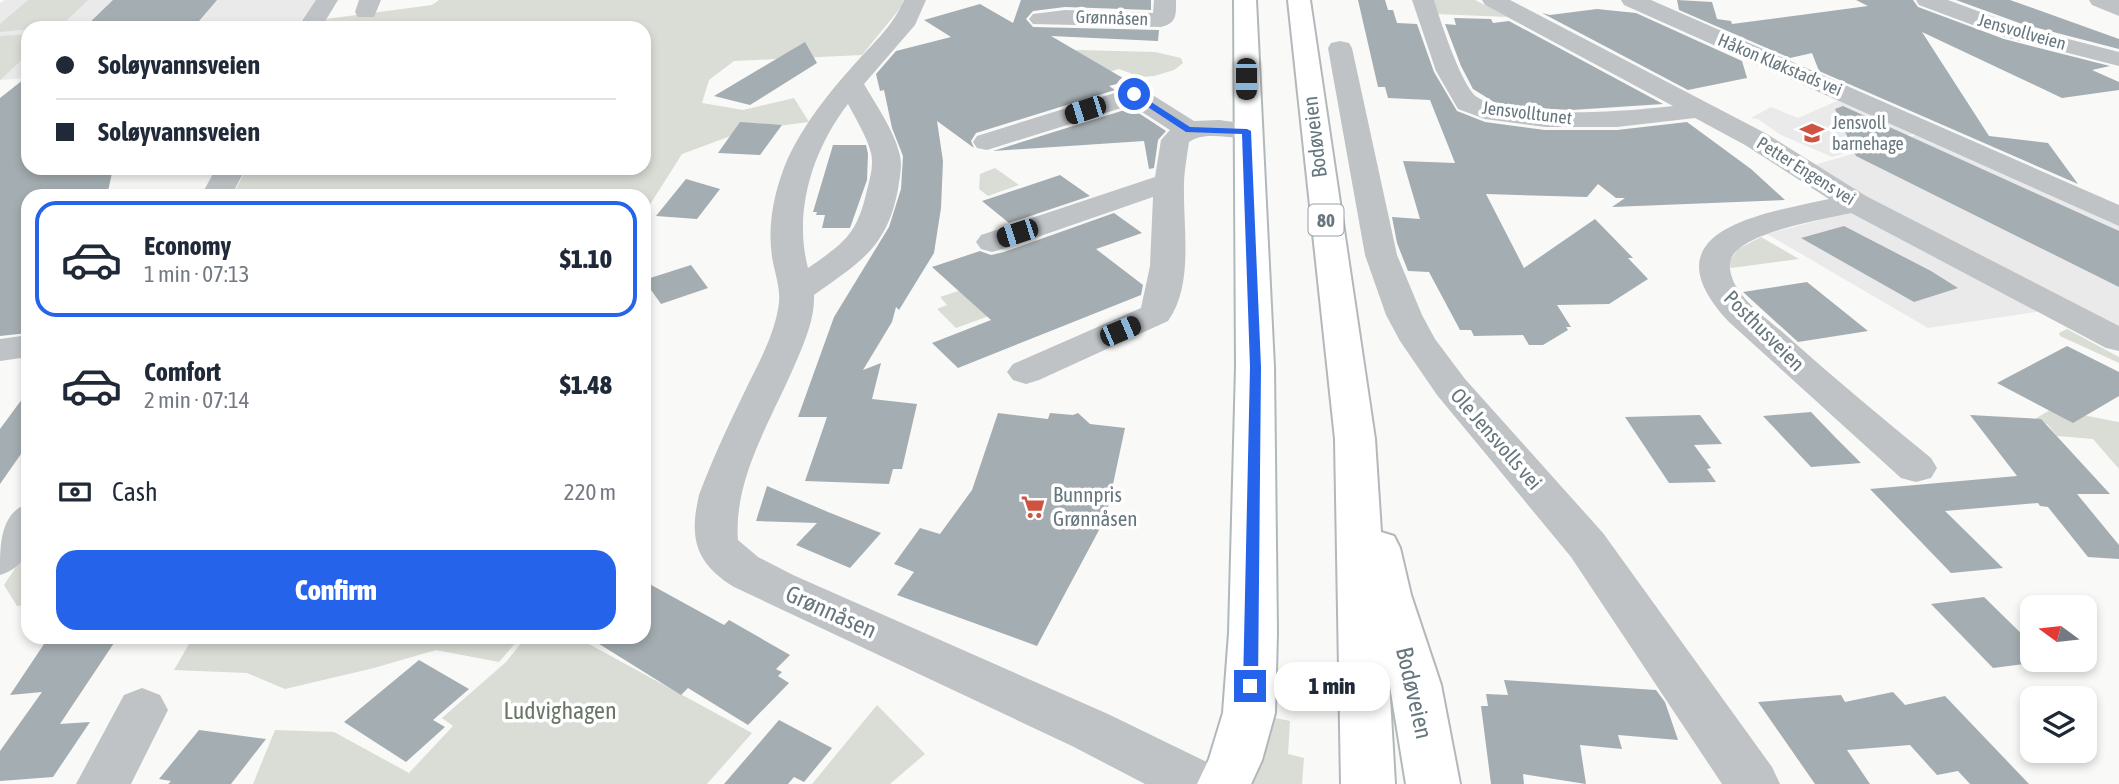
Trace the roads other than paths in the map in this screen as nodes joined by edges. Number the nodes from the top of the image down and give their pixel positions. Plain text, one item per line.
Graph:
1 (327, 0) edge
2 (915, 0) edge
3 (1165, 0) edge
4 (1245, 0) edge
5 (1299, 0) edge
6 (1423, 0) edge
7 (1493, 0) edge
8 (1632, 0) edge
9 (1927, 0) edge
10 (2099, 0) edge
11 (2119, 9) edge
12 (1041, 19) dead end
13 (314, 21) edge
14 (1340, 48) dead end
15 (2119, 58) edge
16 (852, 85) junction
17 (1700, 109) junction
18 (1189, 130) junction
19 (1247, 131) junction
20 (987, 142) dead end
21 (1169, 182) junction
22 (1855, 203) junction
23 (2119, 217) edge
24 (992, 242) dead end
25 (798, 290) junction
26 (2119, 340) edge
27 (21, 347) edge
28 (0, 350) edge
29 (1026, 372) dead end
30 (1354, 439) junction
31 (1916, 468) dead end
32 (21, 529) edge
33 (1, 556) edge
34 (142, 710) dead end
35 (103, 784) edge
36 (1198, 784) edge
37 (1224, 784) edge
38 (1368, 784) edge
39 (1433, 784) edge
40 (1753, 784) edge

1 - 13 street
2 - 16 street, Grønnåsen
3 - 12 street, Grønnåsen
4 - 19 main road
5 - 30 main road, Bodøveien / 80
6 - 17 street, Jensvolltunet
7 - 17 street, Petter Engens vei
8 - 23 street, Håkon Kløkstads vei
9 - 15 street, Jensvollveien
10 - 11 street
14 - 40 street, Ole Jensvolls vei
16 - 25 street, Grønnåsen
16 - 25 street
17 - 22 street, Petter Engens vei
18 - 19 street
18 - 20 street
18 - 21 street
19 - 37 main road
21 - 24 street
21 - 29 street
22 - 26 street, Petter Engens vei
22 - 31 street, Posthusveien
25 - 36 street, Grønnåsen
27 - 28 street
30 - 38 main road, Bodøveien / 80
30 - 39 main road, Bodøveien / 80
32 - 33 street
34 - 35 street

